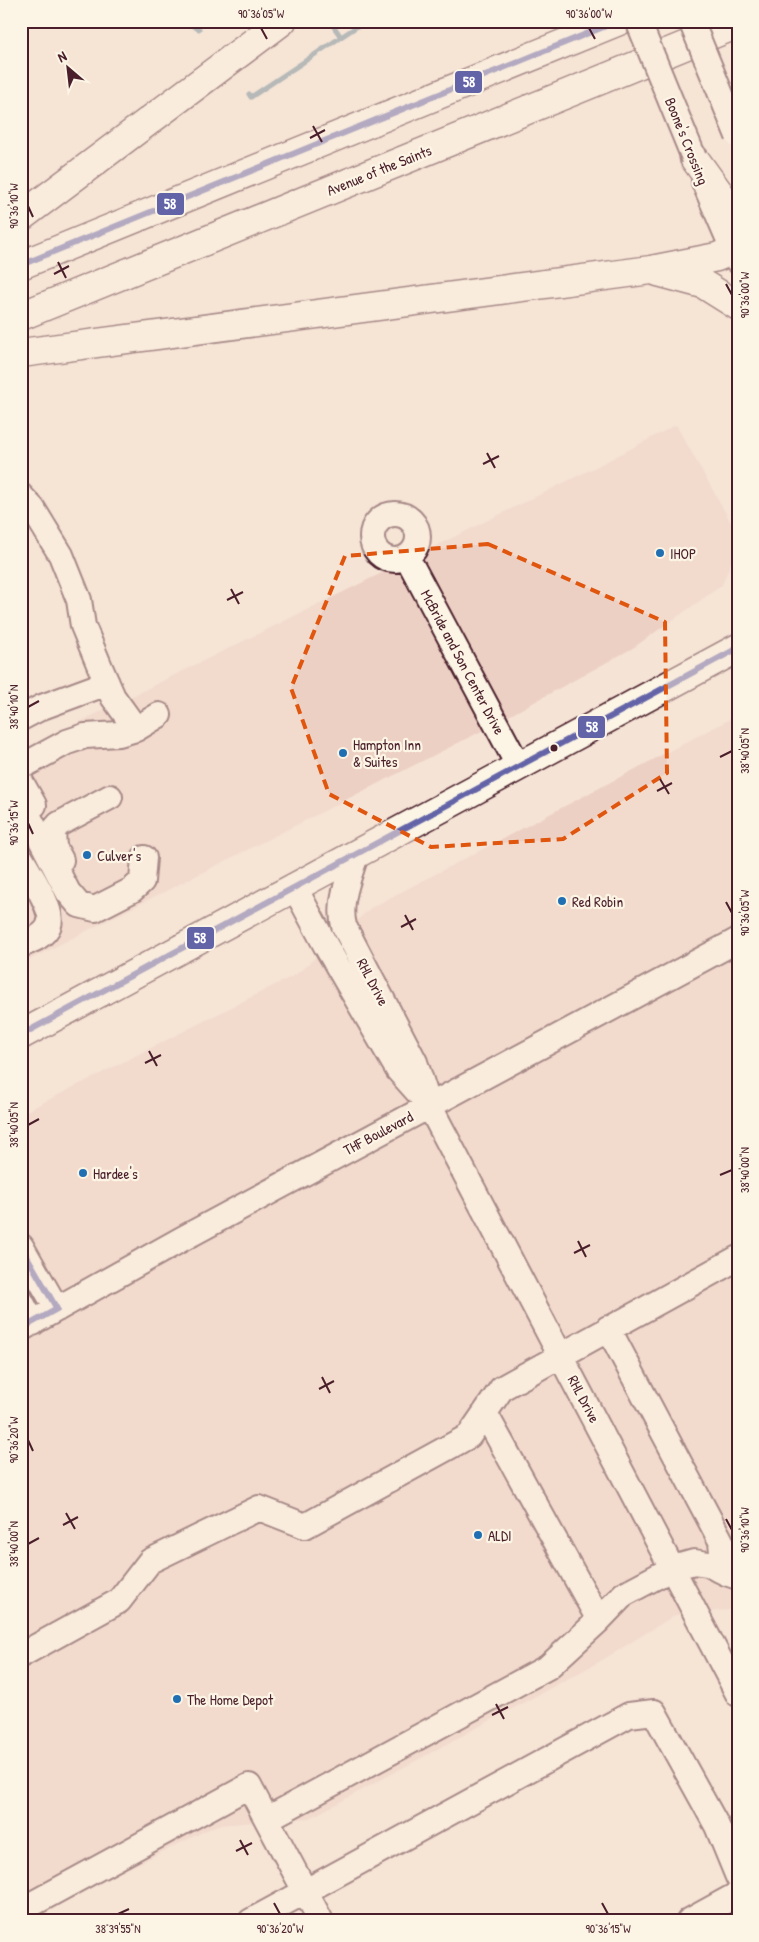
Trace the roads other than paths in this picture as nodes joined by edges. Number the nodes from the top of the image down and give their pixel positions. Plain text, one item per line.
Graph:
1 (282, 21) edge
2 (619, 21) edge
3 (638, 21) edge
4 (691, 21) edge
5 (738, 24) edge
6 (738, 136) edge
7 (694, 158) junction
8 (738, 214) edge
9 (21, 217) edge
10 (736, 253) edge
11 (21, 265) edge
12 (652, 270) junction
13 (738, 306) edge
14 (21, 316) edge
15 (21, 353) edge
16 (21, 496) edge
17 (406, 557) dead end
18 (738, 648) edge
19 (107, 683) junction
20 (159, 715) dead end
21 (21, 718) edge
22 (136, 729) junction
23 (21, 767) edge
24 (519, 767) junction
25 (21, 782) edge
26 (110, 797) dead end
27 (356, 855) junction
28 (21, 858) edge
29 (144, 858) dead end
30 (295, 888) junction
31 (95, 909) junction
32 (738, 940) edge
33 (21, 945) edge
34 (21, 1035) edge
35 (429, 1105) junction
36 (21, 1246) edge
37 (738, 1258) edge
38 (21, 1301) edge
39 (57, 1309) junction
40 (27, 1326) edge
41 (608, 1328) junction
42 (561, 1354) junction
43 (485, 1413) junction
44 (673, 1568) junction
45 (728, 1573) edge
46 (599, 1620) junction
47 (21, 1655) edge
48 (738, 1694) edge
49 (267, 1819) junction
50 (738, 1877) edge
51 (306, 1892) junction
52 (738, 1894) edge
53 (21, 1910) edge
54 (251, 1921) edge
55 (322, 1921) edge
56 (689, 1921) edge

1 - 9 main road
2 - 11 main road
3 - 7 street, Boone's Crossing, bridge
4 - 6 street, bridge
5 - 14 main road, Avenue of the Saints
7 - 8 main road
7 - 10 street, Boone's Crossing
10 - 12 main road
12 - 13 main road
12 - 15 main road
16 - 19 street
17 - 24 street, McBride and Son Center Drive
18 - 24 main road
19 - 21 street
19 - 22 street
20 - 22 street
22 - 23 street
24 - 27 main road
25 - 31 street
26 - 31 street
27 - 30 main road
27 - 35 street, RHL Drive
28 - 33 street
29 - 31 street
30 - 34 main road
30 - 35 street, RHL Drive
32 - 35 street, THF Boulevard
35 - 39 street, THF Boulevard
35 - 42 street, RHL Drive
36 - 39 street
37 - 41 street
38 - 40 street
39 - 40 street, THF Boulevard
41 - 42 street
41 - 45 street
42 - 43 street
42 - 44 street, RHL Drive
43 - 46 street
43 - 47 street
44 - 45 street
44 - 46 street
44 - 48 street, RHL Drive
46 - 49 street
49 - 51 street
49 - 53 street
50 - 51 street
51 - 54 street
51 - 55 street
52 - 56 street

